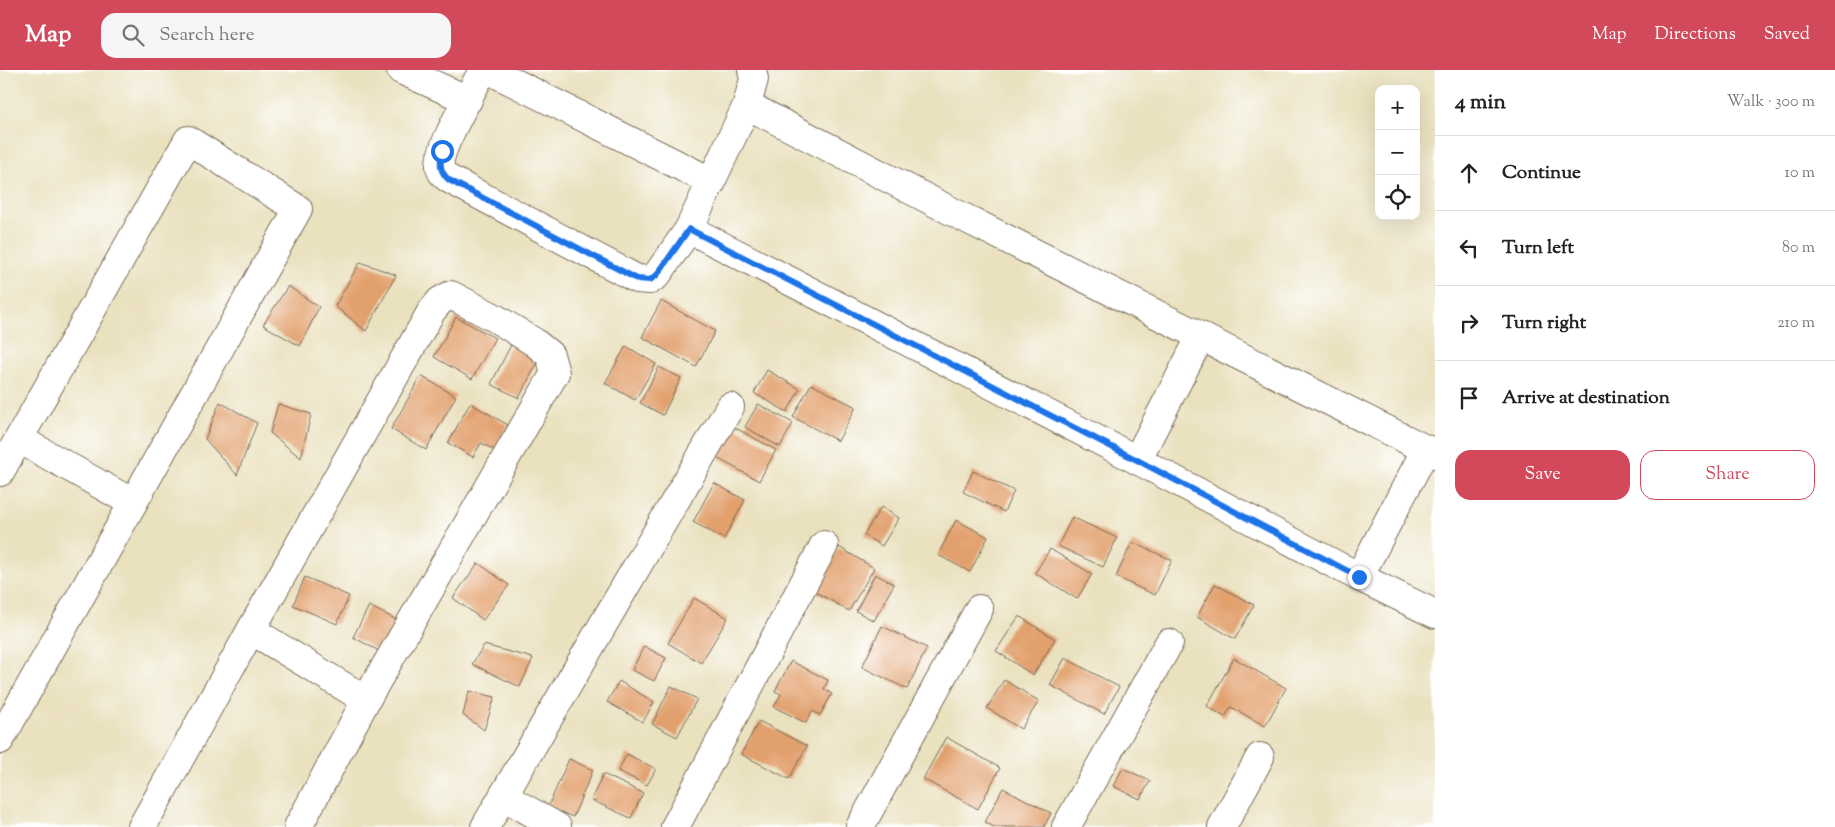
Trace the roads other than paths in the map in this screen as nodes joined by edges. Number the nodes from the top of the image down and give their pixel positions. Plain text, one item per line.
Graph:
1 (401, 70) edge
2 (483, 70) edge
3 (489, 70) edge
4 (752, 70) edge
5 (468, 100) junction
6 (747, 104) junction
7 (712, 182) junction
8 (689, 229) junction
9 (1201, 336) junction
10 (730, 407) dead end
11 (19, 439) junction
12 (1431, 451) edge
13 (1137, 460) junction
14 (0, 472) edge
15 (133, 503) junction
16 (824, 545) dead end
17 (1359, 577) junction
18 (979, 609) dead end
19 (1435, 614) edge
20 (251, 630) junction
21 (1169, 643) dead end
22 (366, 700) junction
23 (0, 740) edge
24 (1260, 757) dead end
25 (503, 796) junction
26 (142, 827) edge
27 (298, 827) edge
28 (485, 827) edge
29 (558, 827) edge
30 (675, 827) edge
31 (860, 827) edge
32 (1066, 827) edge
33 (1222, 827) edge

1 - 5 street
2 - 5 street
3 - 7 street
4 - 6 street
5 - 8 street
6 - 7 street
6 - 9 street
7 - 8 street
8 - 13 street
9 - 12 street
9 - 13 street
10 - 25 street
11 - 14 street
11 - 15 street
11 - 15 street
12 - 17 street
13 - 17 street
15 - 23 street
16 - 30 street
17 - 19 street
18 - 31 street
20 - 22 street
20 - 22 street
20 - 26 street
21 - 32 street
22 - 27 street
24 - 33 street
25 - 28 street
25 - 29 street

